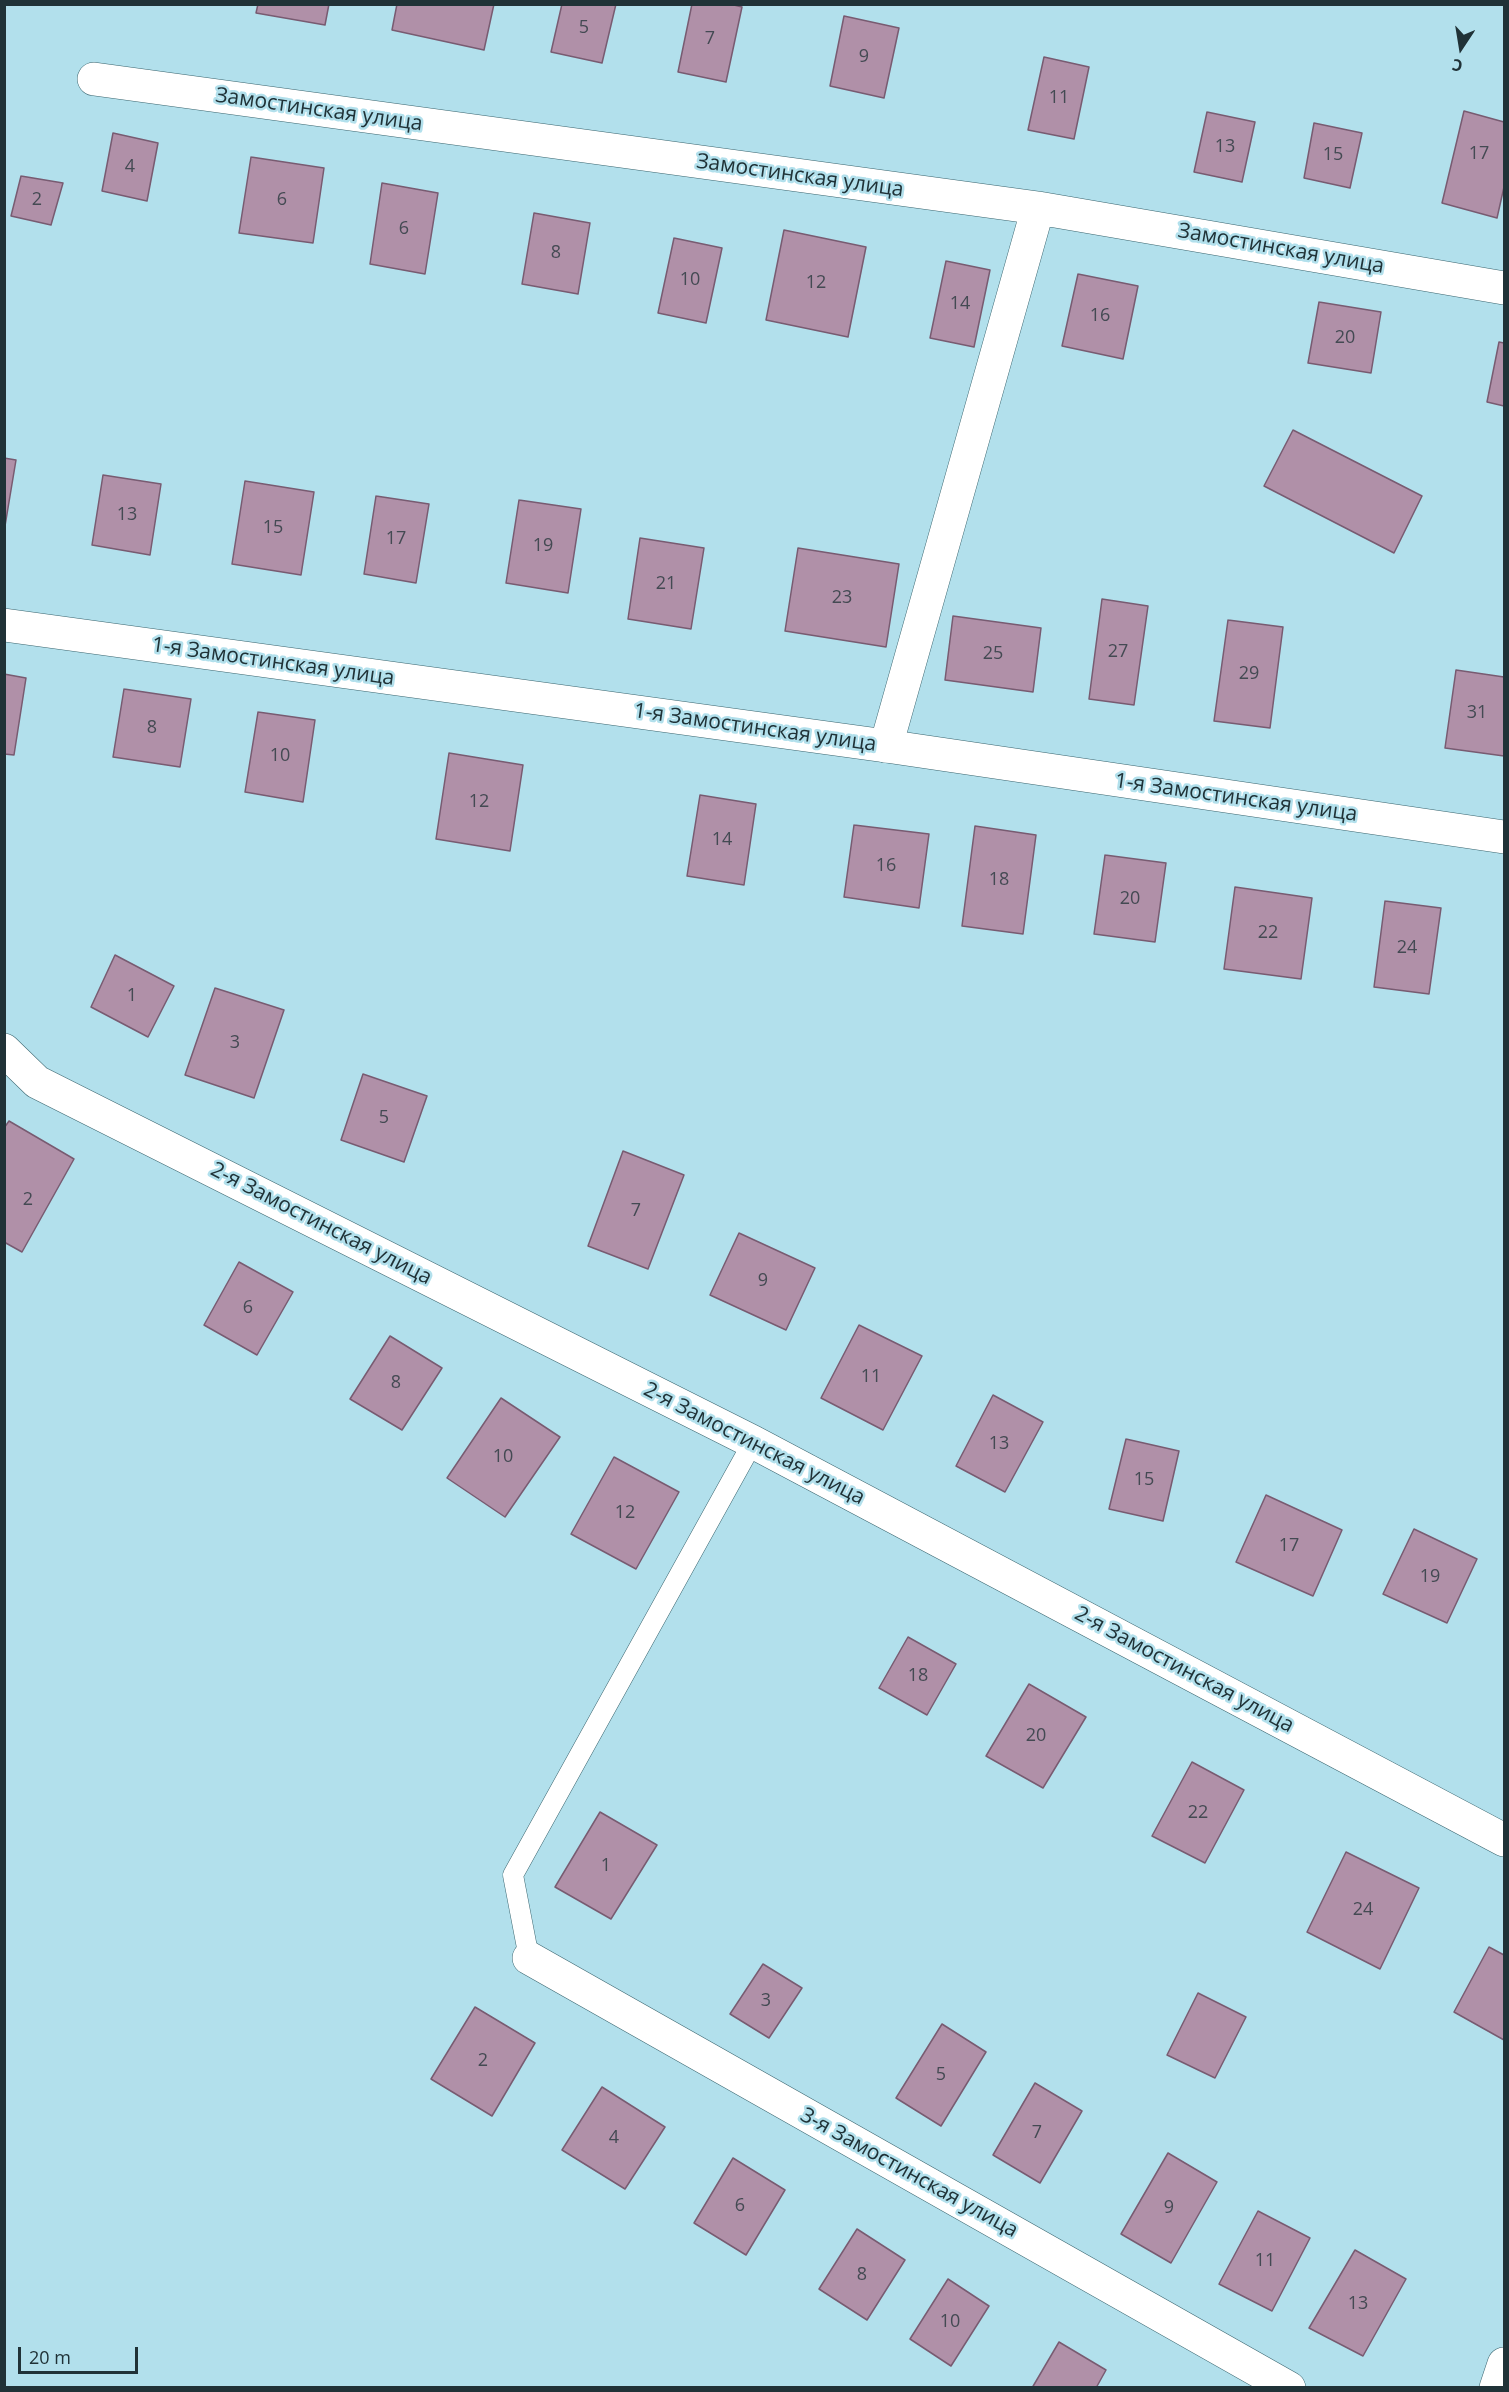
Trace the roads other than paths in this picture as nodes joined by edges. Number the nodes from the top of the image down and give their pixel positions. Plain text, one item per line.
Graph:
1 (94, 79) dead end
2 (1038, 208) junction
3 (1504, 288) edge
4 (4, 625) edge
5 (886, 746) junction
6 (1504, 837) edge
7 (4, 1050) edge
8 (753, 1442) junction
9 (1504, 1840) edge
10 (529, 1958) joint
11 (1504, 2364) edge
12 (1289, 2388) edge
13 (1496, 2388) edge

1 - 2 street, Замостинская улица
2 - 3 street, Замостинская улица
2 - 5 street
4 - 5 street, 1-я Замостинская улица
5 - 6 street, 1-я Замостинская улица
7 - 8 street, 2-я Замостинская улица
8 - 9 street, 2-я Замостинская улица
8 - 10 lane
10 - 12 street, 3-я Замостинская улица
11 - 13 street

